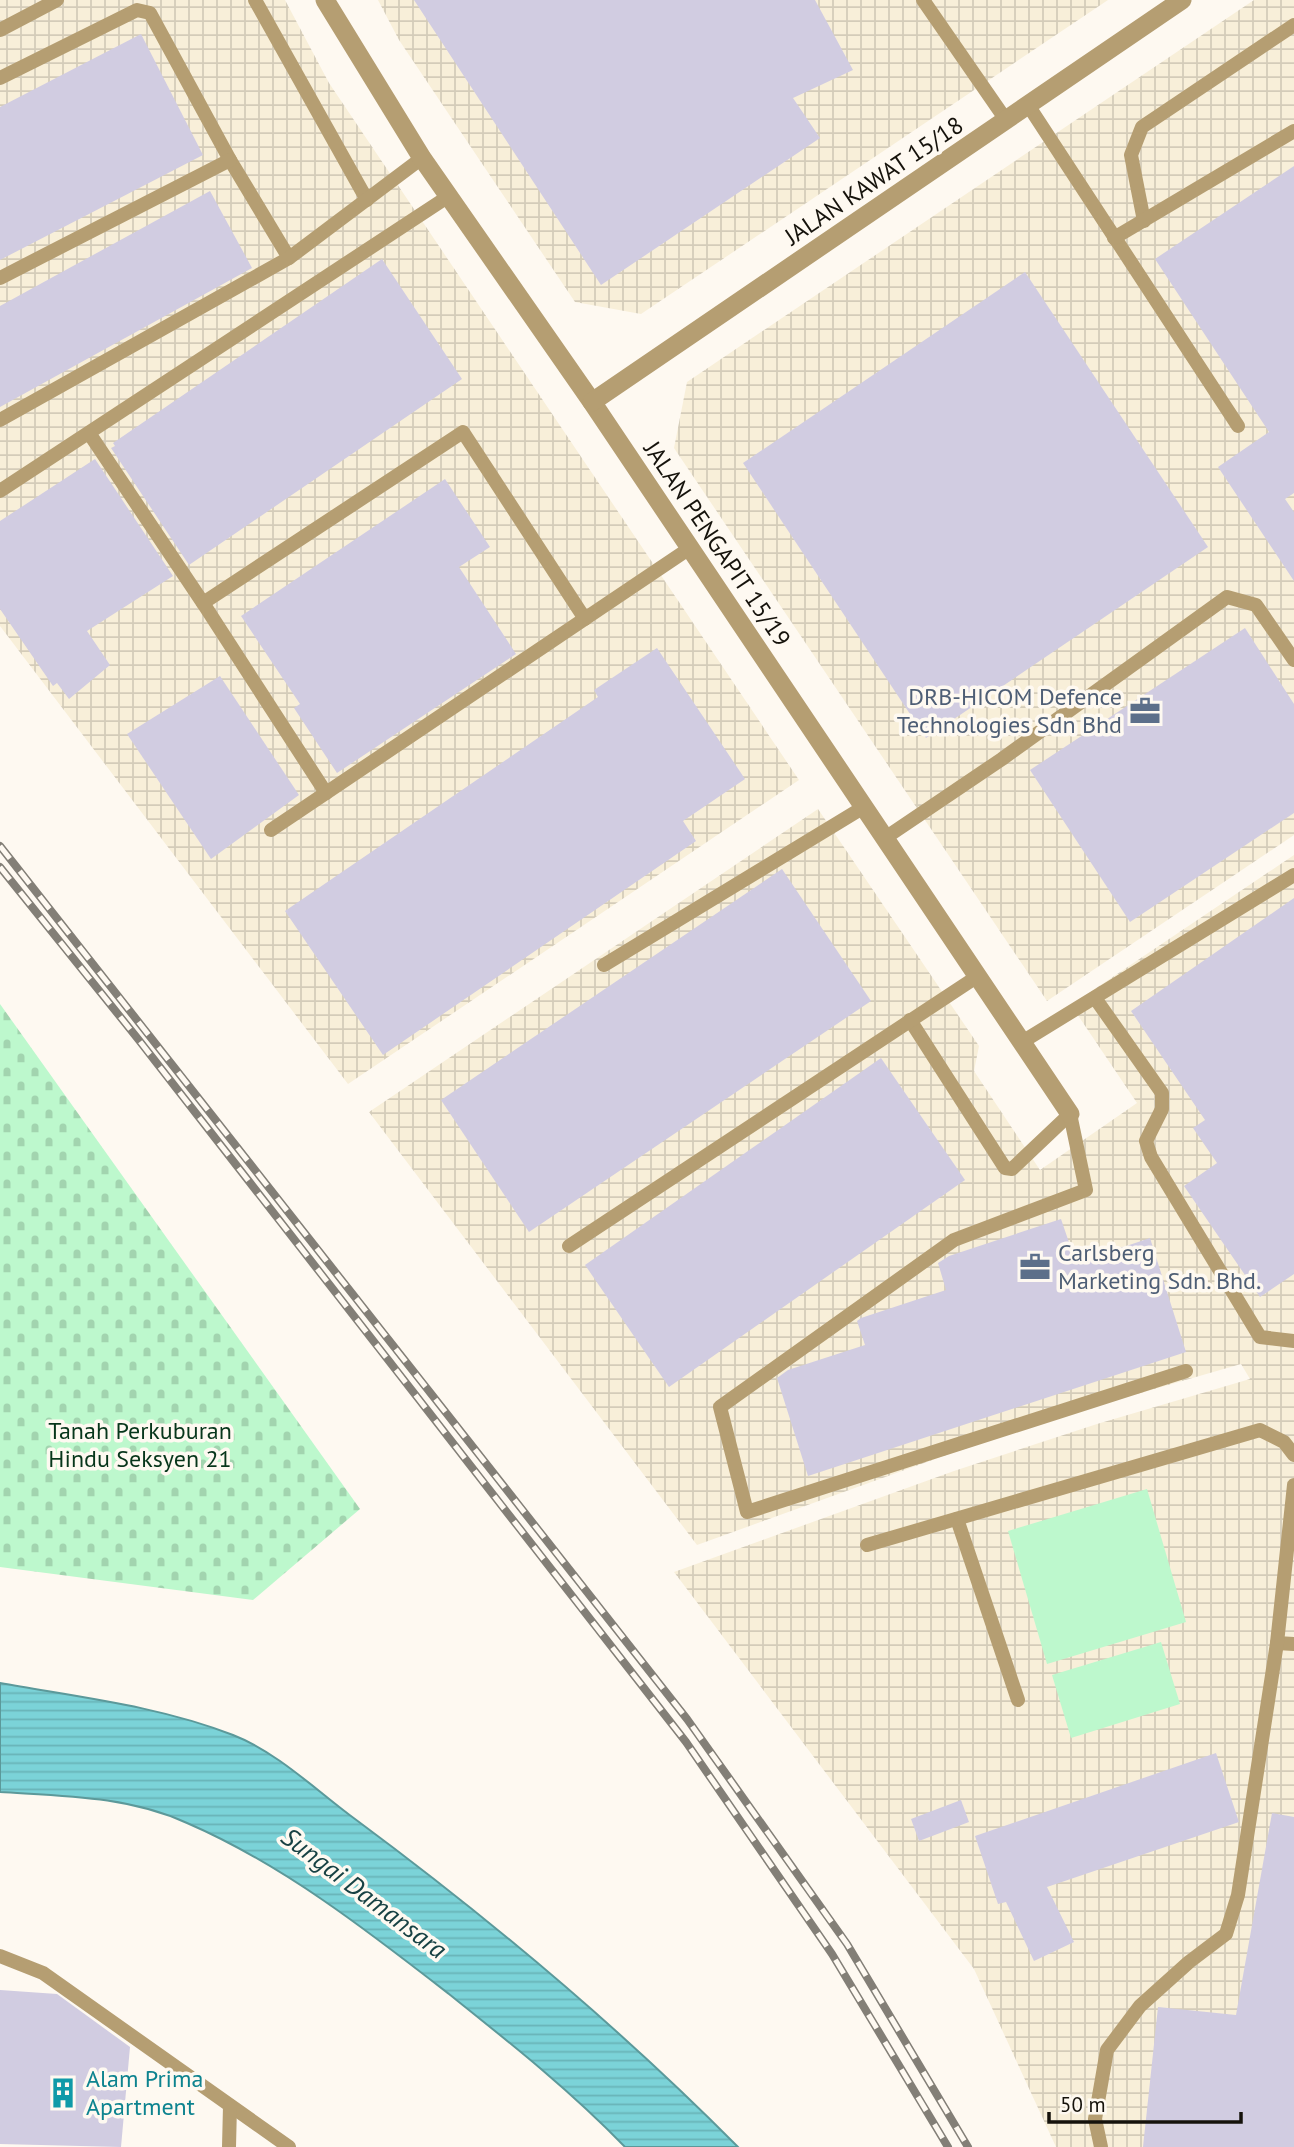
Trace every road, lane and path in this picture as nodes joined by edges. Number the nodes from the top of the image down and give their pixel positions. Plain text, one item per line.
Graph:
1 (57, 0) edge
2 (255, 0) edge
3 (325, 0) edge
4 (923, 0) edge
5 (1182, 0) edge
6 (1294, 25) edge
7 (0, 30) edge
8 (0, 78) edge
9 (1028, 106) junction
10 (1006, 120) junction
11 (1294, 131) edge
12 (422, 158) junction
13 (230, 160) junction
14 (449, 196) junction
15 (366, 200) junction
16 (1144, 221) junction
17 (1114, 238) junction
18 (289, 258) junction
19 (0, 278) edge
20 (592, 402) junction
21 (0, 420) edge
22 (1238, 426) dead end
23 (89, 433) junction
24 (0, 491) edge
25 (690, 548) junction
26 (203, 603) junction
27 (585, 619) junction
28 (1294, 660) edge
29 (326, 793) junction
30 (864, 807) junction
31 (271, 830) dead end
32 (885, 838) junction
33 (1294, 875) edge
34 (604, 965) dead end
35 (978, 976) junction
36 (1095, 998) junction
37 (910, 1020) junction
38 (1022, 1042) junction
39 (1070, 1114) junction
40 (569, 1246) dead end
41 (1294, 1341) edge
42 (1186, 1371) dead end
43 (1294, 1455) edge
44 (1294, 1485) edge
45 (957, 1519) junction
46 (867, 1545) dead end
47 (1277, 1643) junction
48 (1294, 1644) edge
49 (1018, 1700) dead end
50 (0, 1956) edge
51 (230, 2106) junction
52 (229, 2147) edge
53 (289, 2147) edge
54 (1101, 2147) edge

1 - 7 lane
2 - 15 lane
3 - 12 street, JALAN PENGAPIT 15/19
4 - 10 lane
5 - 9 street, JALAN KAWAT 15/18
6 - 16 lane
8 - 13 lane
9 - 10 street, JALAN KAWAT 15/18
9 - 17 lane
10 - 20 street, JALAN KAWAT 15/18
11 - 16 lane
12 - 14 street, JALAN PENGAPIT 15/19
12 - 15 lane
13 - 18 lane
13 - 19 lane
14 - 20 street, JALAN PENGAPIT 15/19
14 - 23 lane
15 - 18 lane
16 - 17 lane
17 - 22 lane
18 - 21 lane
20 - 25 street, JALAN PENGAPIT 15/19
23 - 24 lane
23 - 26 lane
25 - 27 lane
25 - 30 street, JALAN PENGAPIT 15/19
26 - 27 lane
26 - 29 lane
27 - 29 lane
28 - 32 lane
29 - 31 lane
30 - 32 street, JALAN PENGAPIT 15/19
30 - 34 lane
32 - 35 street, JALAN PENGAPIT 15/19
33 - 36 lane
35 - 37 lane
35 - 38 street, JALAN PENGAPIT 15/19
36 - 38 lane
36 - 41 lane
37 - 39 lane
37 - 40 lane
38 - 39 street, JALAN PENGAPIT 15/19
39 - 42 lane
43 - 45 lane
44 - 47 lane
45 - 46 lane
45 - 49 lane
47 - 48 lane
47 - 54 lane
50 - 51 lane
51 - 52 lane
51 - 53 lane

